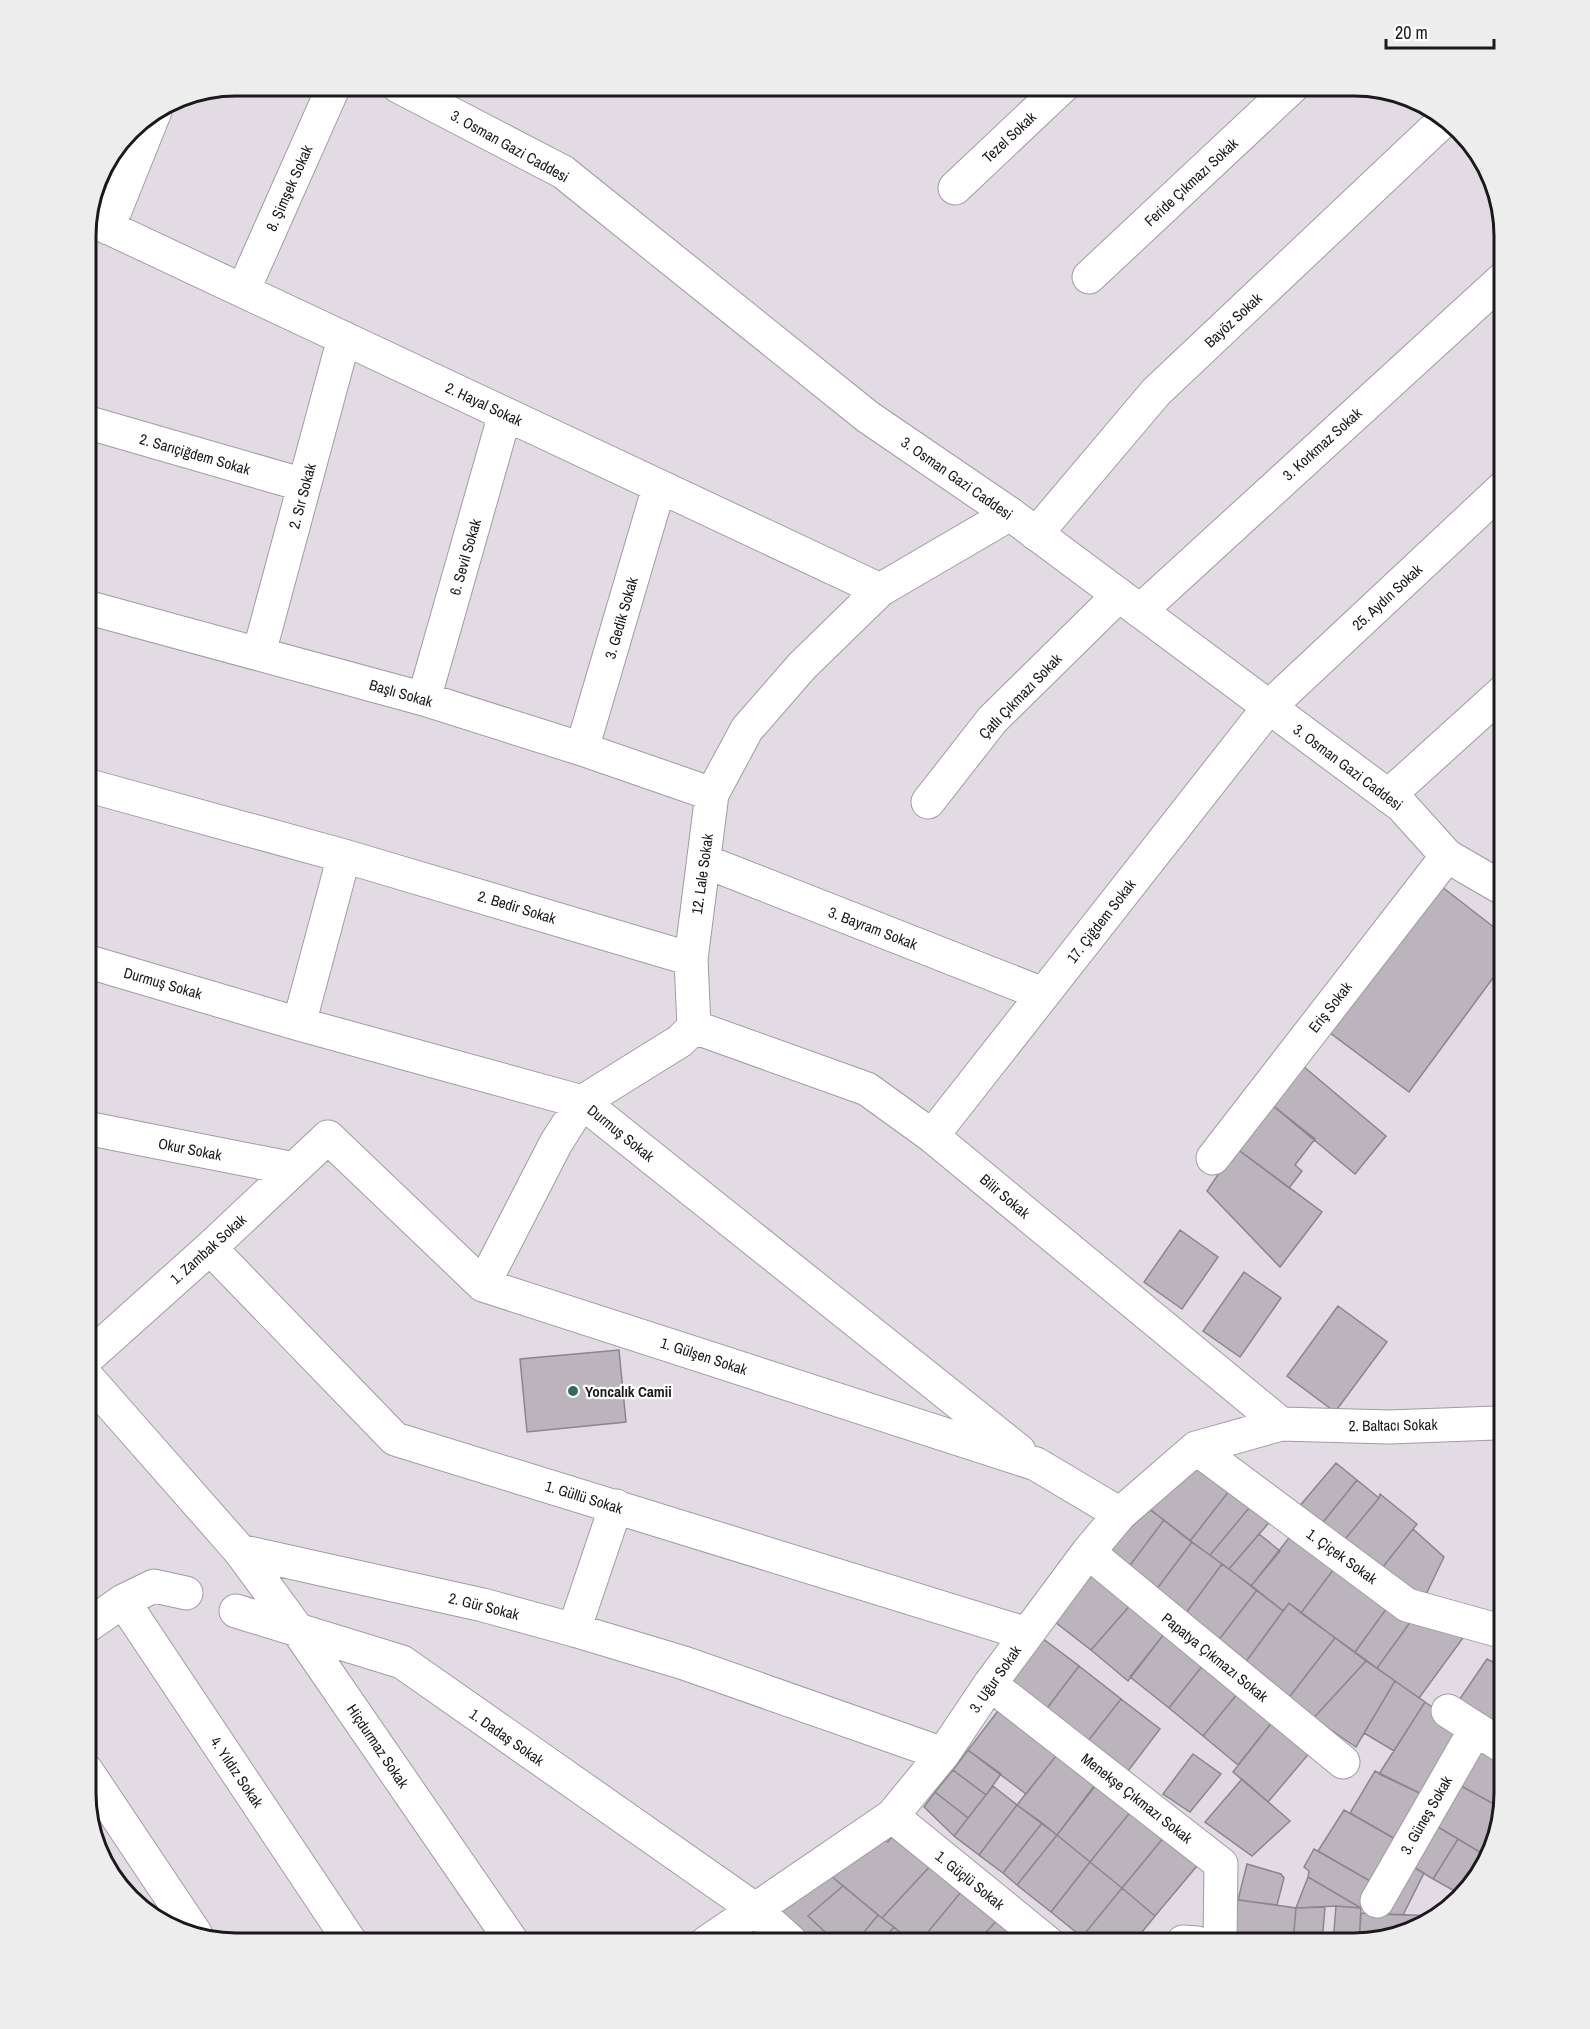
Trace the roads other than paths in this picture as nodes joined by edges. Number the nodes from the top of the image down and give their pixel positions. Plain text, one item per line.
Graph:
1 (330, 96) edge
2 (417, 96) edge
3 (1052, 96) edge
4 (1282, 96) edge
5 (1439, 125) edge
6 (145, 130) edge
7 (955, 188) dead end
8 (98, 223) edge
9 (1089, 277) dead end
10 (1494, 287) edge
11 (243, 291) junction
12 (344, 339) junction
13 (505, 414) junction
14 (96, 425) edge
15 (304, 485) junction
16 (659, 487) junction
17 (1494, 496) edge
18 (1010, 514) junction
19 (1036, 534) junction
20 (880, 590) junction
21 (1129, 603) junction
22 (96, 611) edge
23 (259, 653) junction
24 (424, 699) junction
25 (1494, 700) edge
26 (1269, 707) junction
27 (582, 749) junction
28 (96, 788) edge
29 (712, 794) junction
30 (1388, 796) junction
31 (928, 802) dead end
32 (344, 856) junction
33 (1447, 856) junction
34 (704, 861) junction
35 (1494, 882) edge
36 (691, 959) junction
37 (96, 964) edge
38 (1043, 994) junction
39 (298, 1024) junction
40 (694, 1027) junction
41 (582, 1102) junction
42 (96, 1130) edge
43 (932, 1136) junction
44 (328, 1137) joint
45 (1213, 1158) dead end
46 (294, 1169) junction
47 (210, 1248) junction
48 (483, 1285) junction
49 (96, 1350) edge
50 (96, 1387) edge
51 (1494, 1423) edge
52 (1281, 1424) junction
53 (1196, 1448) junction
54 (1036, 1464) junction
55 (616, 1506) junction
56 (1120, 1514) junction
57 (240, 1551) junction
58 (1088, 1552) junction
59 (186, 1593) dead end
60 (123, 1601) junction
61 (236, 1611) dead end
62 (96, 1620) edge
63 (297, 1629) junction
64 (1494, 1629) edge
65 (574, 1630) junction
66 (1027, 1634) junction
67 (990, 1684) junction
68 (1448, 1711) dead end
69 (1476, 1730) junction
70 (1494, 1741) edge
71 (943, 1754) junction
72 (1343, 1762) dead end
73 (96, 1798) edge
74 (103, 1816) edge
75 (892, 1816) junction
76 (1377, 1901) dead end
77 (756, 1910) junction
78 (188, 1924) edge
79 (344, 1933) edge
80 (505, 1933) edge
81 (722, 1933) edge
82 (780, 1933) edge
83 (1035, 1933) edge
84 (1220, 1933) edge

1 - 11 street, 8. Şimşek Sokak
2 - 18 street, 3. Osman Gazi Caddesi
3 - 7 street, Tezel Sokak
4 - 9 street, Feride Çıkmazı Sokak
5 - 19 street, Bayöz Sokak
6 - 8 street
8 - 11 street, 2. Hayal Sokak
10 - 21 street, 3. Korkmaz Sokak
11 - 12 street, 2. Hayal Sokak
12 - 13 street, 2. Hayal Sokak
12 - 15 street, 2. Sır Sokak
13 - 16 street, 2. Hayal Sokak
13 - 24 street, 6. Sevil Sokak
14 - 15 street, 2. Sarıçiğdem Sokak
15 - 23 street, 2. Sır Sokak
16 - 20 street, 2. Hayal Sokak
16 - 27 street, 3. Gedik Sokak
17 - 26 street, 25. Aydın Sokak
18 - 19 street, 3. Osman Gazi Caddesi
18 - 20 street, 12. Lale Sokak
19 - 21 street, 3. Osman Gazi Caddesi
20 - 29 street, 12. Lale Sokak
21 - 26 street, 3. Osman Gazi Caddesi
21 - 31 street, Çatlı Çıkmazı Sokak
22 - 23 street, Başlı Sokak
23 - 24 street, Başlı Sokak
24 - 27 street, Başlı Sokak
25 - 30 street
26 - 30 street, 3. Osman Gazi Caddesi
26 - 38 street, 17. Çiğdem Sokak
27 - 29 street, Başlı Sokak
28 - 32 street, 2. Bedir Sokak
29 - 34 street, 12. Lale Sokak
30 - 33 street, 3. Osman Gazi Caddesi
32 - 36 street, 2. Bedir Sokak
32 - 39 street
33 - 35 street, 3. Osman Gazi Caddesi
33 - 45 street, Eriş Sokak
34 - 36 street, 12. Lale Sokak
34 - 38 street, 3. Bayram Sokak
36 - 40 street, 12. Lale Sokak
37 - 39 street, Durmuş Sokak
38 - 43 street, 17. Çiğdem Sokak
39 - 41 street, Durmuş Sokak
40 - 41 street
40 - 43 street, Bilir Sokak
41 - 48 street
41 - 54 street, Durmuş Sokak
42 - 46 street, Okur Sokak
43 - 52 street, Bilir Sokak
44 - 46 street, 1. Zambak Sokak
44 - 48 street, 1. Gülşen Sokak
46 - 47 street, 1. Zambak Sokak
47 - 49 street, 1. Zambak Sokak
47 - 55 street, 1. Güllü Sokak
48 - 54 street, 1. Gülşen Sokak
50 - 57 street
51 - 52 street, 2. Baltacı Sokak
52 - 53 street, 3. Uğur Sokak
53 - 56 street, 3. Uğur Sokak
53 - 64 street, 1. Çiçek Sokak
54 - 56 street, 1. Gülşen Sokak
55 - 65 street
55 - 66 street, 1. Güllü Sokak
56 - 58 street, 3. Uğur Sokak
57 - 63 street, Hiçdurmaz Sokak
57 - 65 street, 2. Gür Sokak
58 - 66 street, 3. Uğur Sokak
58 - 72 street, Papatya Çıkmazı Sokak
59 - 60 street
60 - 62 street
60 - 79 street, 4. Yıldız Sokak
61 - 63 street, 1. Dadaş Sokak
63 - 77 street, 1. Dadaş Sokak
63 - 80 street, Hiçdurmaz Sokak
65 - 71 street, 2. Gür Sokak
66 - 67 street, 3. Uğur Sokak
67 - 71 street, 3. Uğur Sokak
67 - 84 street, Menekşe Çıkmazı Sokak
68 - 69 street
69 - 70 street
69 - 76 street, 3. Güneş Sokak
71 - 75 street, 3. Uğur Sokak
73 - 74 street
74 - 78 street
75 - 77 street, 3. Uğur Sokak
75 - 83 street, 1. Güçlü Sokak
77 - 81 street, 3. Uğur Sokak
77 - 82 street, 1. Dadaş Sokak

